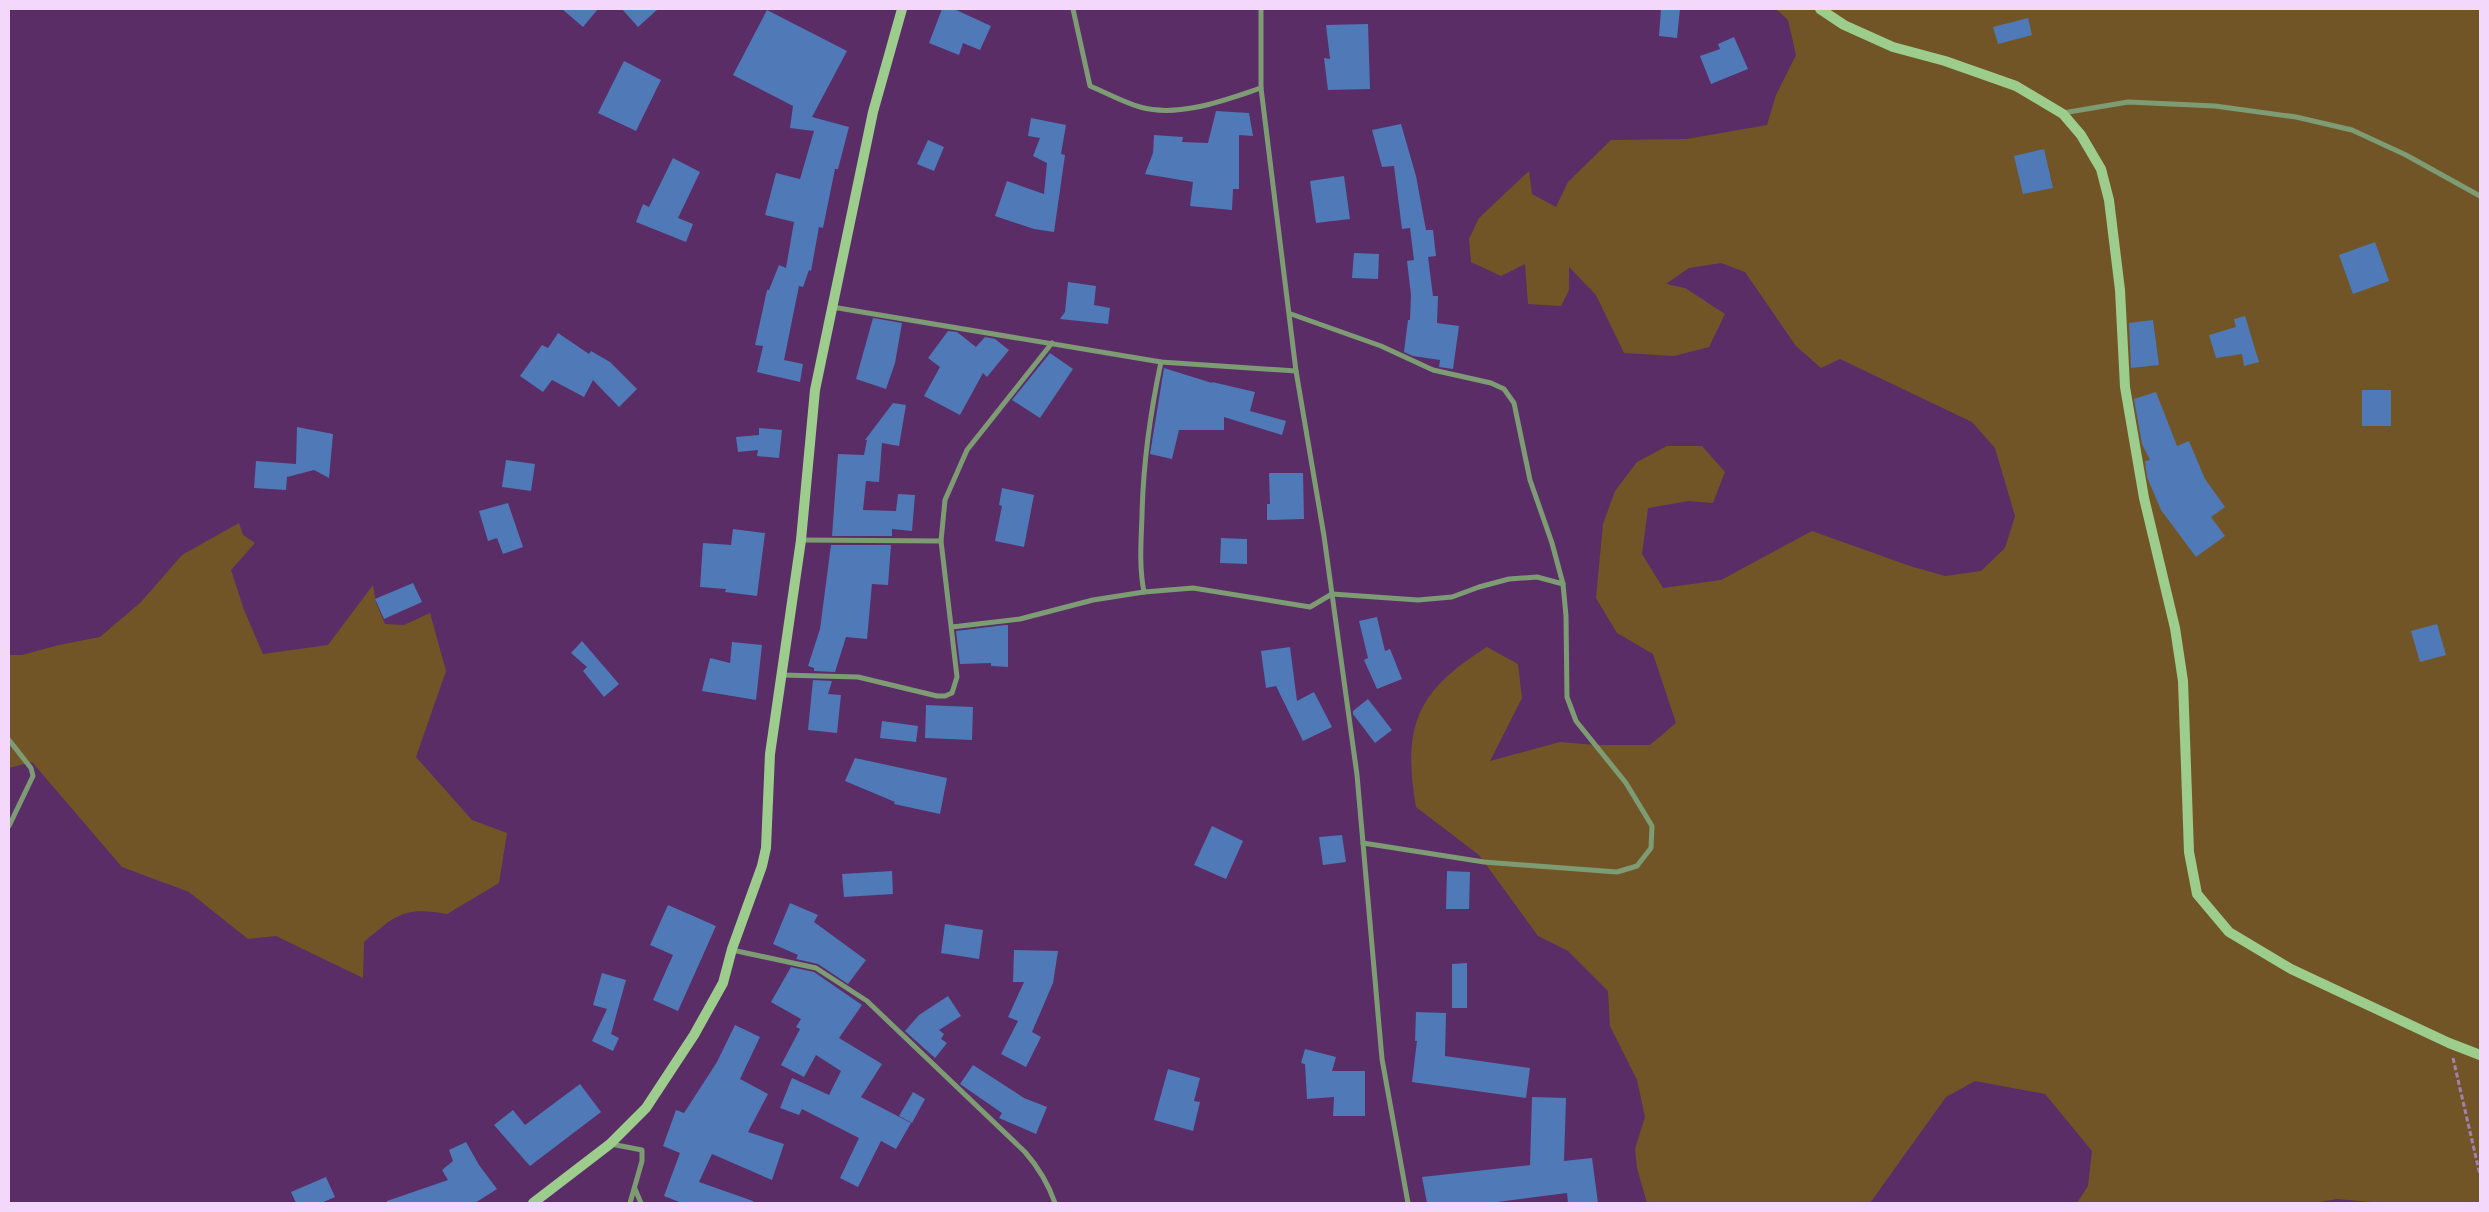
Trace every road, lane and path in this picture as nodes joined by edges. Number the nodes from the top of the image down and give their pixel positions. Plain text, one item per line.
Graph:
1 (902, 9) edge
2 (1073, 9) edge
3 (1261, 9) edge
4 (1820, 9) edge
5 (1261, 88) junction
6 (2063, 114) junction
7 (2480, 196) edge
8 (832, 307) junction
9 (1291, 314) junction
10 (1052, 343) junction
11 (1162, 362) junction
12 (1296, 371) junction
13 (801, 540) junction
14 (941, 541) junction
15 (1563, 584) junction
16 (1144, 592) junction
17 (1332, 594) junction
18 (952, 627) junction
19 (781, 675) junction
20 (9, 740) edge
21 (9, 826) edge
22 (1363, 843) junction
23 (732, 950) junction
24 (2449, 1043) junction
25 (2480, 1055) edge
26 (610, 1144) junction
27 (2480, 1175) edge
28 (635, 1188) junction
29 (533, 1203) edge
30 (630, 1203) edge
31 (641, 1203) edge
32 (1054, 1203) edge
33 (1408, 1203) edge

1 - 8 street
2 - 5 street
3 - 5 street
4 - 6 street
5 - 9 street
6 - 7 street
6 - 24 street
8 - 10 street
8 - 13 street
9 - 12 street
9 - 15 street
10 - 11 street
10 - 14 street
11 - 12 street
11 - 16 street
12 - 17 street
13 - 14 street
13 - 19 street
14 - 18 street
15 - 17 street
15 - 22 street
16 - 17 street
16 - 18 street
17 - 22 street
18 - 19 street
19 - 23 street
20 - 21 street
22 - 33 street
23 - 26 street
23 - 32 street
24 - 25 street
24 - 27 path
26 - 28 street
26 - 29 street
28 - 30 street
28 - 31 street

